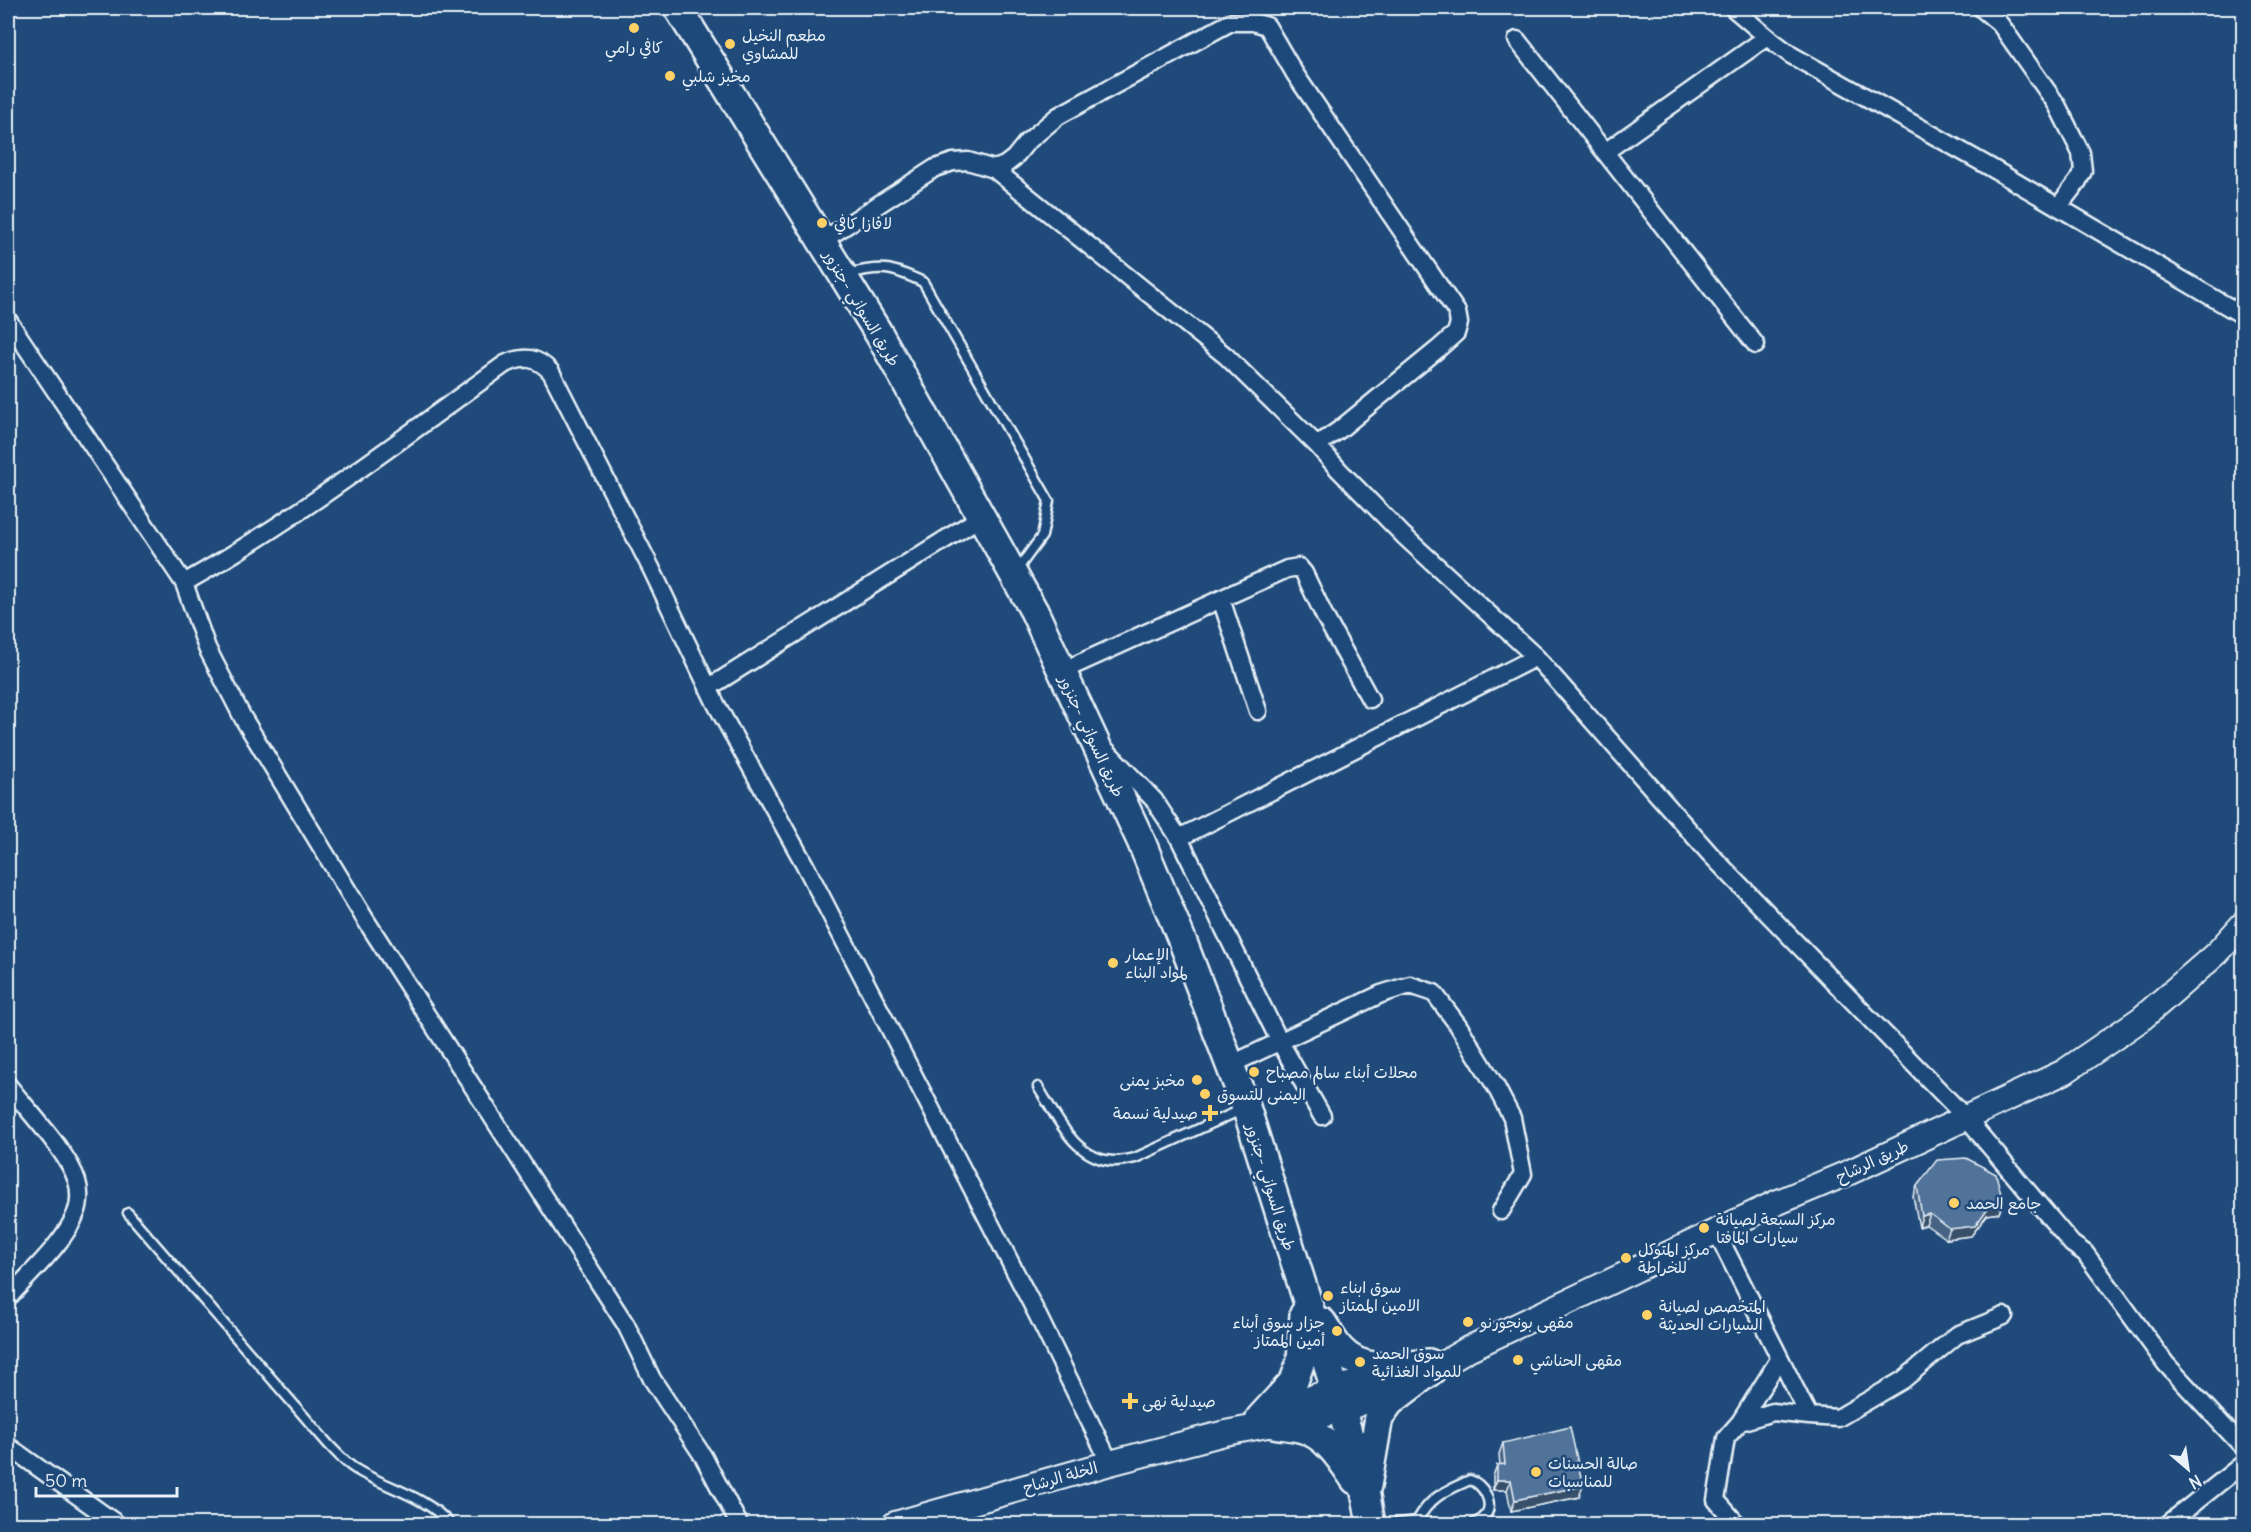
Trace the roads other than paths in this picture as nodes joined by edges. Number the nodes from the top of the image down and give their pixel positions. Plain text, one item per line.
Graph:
1 (678, 8) edge
2 (1265, 8) edge
3 (1733, 8) edge
4 (1981, 8) edge
5 (1267, 26) junction
6 (1767, 38) junction
7 (1517, 40) dead end
8 (1605, 152) junction
9 (994, 169) junction
10 (2058, 207) junction
11 (822, 241) junction
12 (842, 275) junction
13 (2244, 316) edge
14 (8, 320) edge
15 (1756, 345) dead end
16 (1317, 445) junction
17 (981, 518) junction
18 (1013, 575) junction
19 (184, 583) junction
20 (1221, 599) junction
21 (1536, 657) junction
22 (1062, 671) junction
23 (708, 688) junction
24 (1370, 699) dead end
25 (1258, 711) dead end
26 (1092, 736) junction
27 (1179, 838) junction
28 (2244, 923) edge
29 (1280, 1042) junction
30 (1230, 1065) junction
31 (8, 1085) edge
32 (1038, 1087) dead end
33 (1246, 1107) junction
34 (1322, 1116) dead end
35 (1966, 1118) junction
36 (1501, 1211) dead end
37 (128, 1213) dead end
38 (1716, 1232) junction
39 (1303, 1292) junction
40 (8, 1298) edge
41 (2004, 1316) dead end
42 (1780, 1358) junction
43 (1430, 1366) junction
44 (1338, 1400) junction
45 (1809, 1416) junction
46 (1267, 1421) junction
47 (1740, 1422) junction
48 (8, 1446) edge
49 (2244, 1448) edge
50 (1110, 1463) junction
51 (2244, 1463) edge
52 (1366, 1496) junction
53 (1420, 1523) edge
54 (117, 1524) edge
55 (450, 1524) edge
56 (739, 1524) edge
57 (895, 1524) edge
58 (1371, 1524) edge
59 (1392, 1524) edge
60 (1473, 1524) edge
61 (1737, 1524) edge
62 (2168, 1524) edge

1 - 11 main road, طريق السواني -جنزور
2 - 5 street
3 - 6 street
4 - 10 street
5 - 9 street
5 - 16 street
6 - 8 street
6 - 10 street
7 - 8 street
8 - 15 street
9 - 11 street
9 - 16 street
10 - 13 street
11 - 12 main road, طريق السواني -جنزور
12 - 17 main road, طريق السواني -جنزور
12 - 18 lane
14 - 19 street
16 - 21 street
17 - 18 main road, طريق السواني -جنزور
17 - 23 street
18 - 22 main road, طريق السواني -جنزور
19 - 23 street
19 - 56 street
20 - 22 street
20 - 24 street
20 - 25 street
21 - 27 street
21 - 35 street
22 - 26 main road, طريق السواني -جنزور
23 - 50 street
26 - 27 street
26 - 30 main road, طريق السواني -جنزور
27 - 29 street
28 - 35 main road, طريق الرشاح
29 - 30 street
29 - 34 street
29 - 36 street
30 - 33 main road, طريق السواني -جنزور
31 - 40 street
32 - 33 lane
33 - 39 main road, طريق السواني -جنزور
35 - 38 main road, طريق الرشاح
35 - 49 street
37 - 55 lane
38 - 42 street
38 - 43 main road, طريق الرشاح
39 - 43 main road
39 - 44 main road, طريق السواني -جنزور
39 - 46 main road
41 - 45 street
42 - 45 street
42 - 47 street
43 - 44 main road, طريق الرشاح
43 - 52 main road
44 - 46 main road, الخلة الرشاح
44 - 52 main road, طريق السواني -جنزور
45 - 47 street
46 - 50 main road, الخلة الرشاح
46 - 52 main road
47 - 61 street
48 - 54 street
50 - 57 main road, الخلة الرشاح
51 - 62 street
52 - 58 main road, طريق السواني -جنزور
53 - 59 lane
53 - 60 lane

